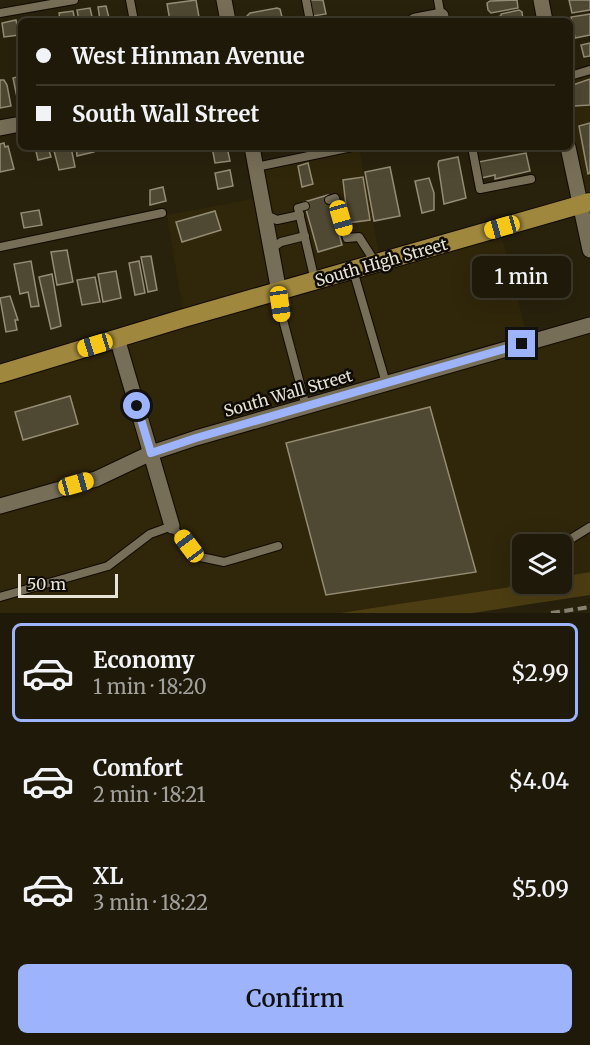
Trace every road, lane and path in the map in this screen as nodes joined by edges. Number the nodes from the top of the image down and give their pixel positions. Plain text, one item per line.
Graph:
1 (74, 0) edge
2 (130, 0) edge
3 (224, 0) edge
4 (306, 0) edge
5 (438, 0) edge
6 (541, 0) edge
7 (0, 13) edge
8 (133, 18) edge
9 (227, 18) edge
10 (309, 18) edge
11 (442, 18) edge
12 (544, 18) edge
13 (590, 70) edge
14 (573, 75) edge
15 (18, 125) edge
16 (0, 128) edge
17 (253, 150) edge
18 (328, 150) edge
19 (473, 150) edge
20 (569, 150) edge
21 (256, 167) junction
22 (531, 179) dead end
23 (329, 200) dead end
24 (585, 203) edge
25 (305, 206) dead end
26 (162, 213) dead end
27 (264, 214) junction
28 (300, 215) junction
29 (305, 236) junction
30 (0, 247) edge
31 (271, 249) junction
32 (590, 250) edge
33 (376, 264) junction
34 (353, 270) junction
35 (315, 281) junction
36 (279, 292) junction
37 (590, 325) edge
38 (117, 338) junction
39 (0, 374) edge
40 (386, 383) junction
41 (306, 406) junction
42 (151, 453) junction
43 (0, 506) edge
44 (172, 526) junction
45 (590, 527) edge
46 (572, 538) edge
47 (278, 546) dead end
48 (0, 597) edge

1 - 7 lane
2 - 8 lane
3 - 9 street
4 - 10 lane
5 - 11 lane
6 - 12 street
13 - 14 lane
15 - 16 street
17 - 21 street
18 - 21 lane
19 - 22 lane
20 - 24 street
21 - 27 street
23 - 33 lane
24 - 32 street
24 - 33 main road, South High Street
25 - 28 lane
26 - 30 lane
27 - 28 lane
27 - 31 street
28 - 29 lane
29 - 31 lane
29 - 35 lane
31 - 36 street
33 - 34 main road, South High Street
34 - 35 main road, South High Street
34 - 40 lane
35 - 36 main road, South High Street
36 - 38 main road, South High Street
36 - 41 lane
37 - 40 street, South Wall Street
38 - 39 main road, South High Street
38 - 42 street
40 - 41 street, South Wall Street
41 - 42 street, South Wall Street
42 - 43 street, South Wall Street
42 - 44 street
44 - 47 lane
44 - 48 lane
45 - 46 lane

